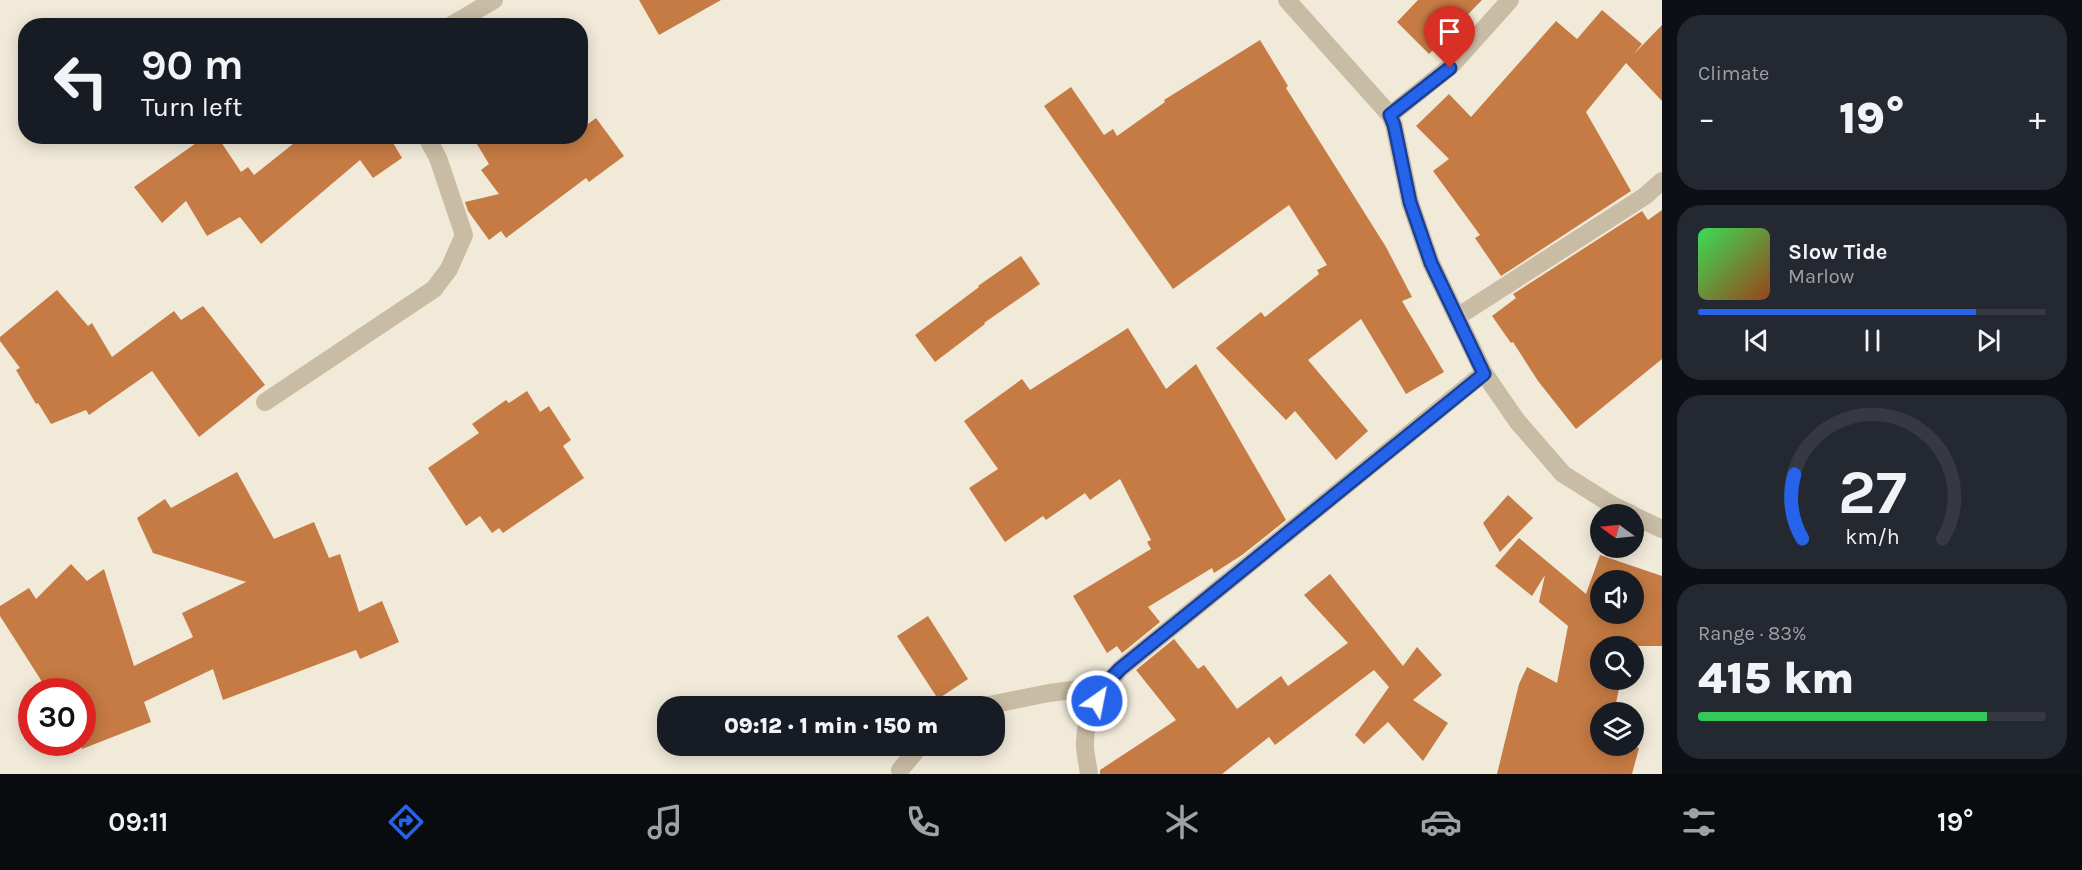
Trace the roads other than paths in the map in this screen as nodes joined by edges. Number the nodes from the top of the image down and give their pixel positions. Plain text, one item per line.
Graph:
1 (494, 0) edge
2 (1287, 0) edge
3 (1510, 0) edge
4 (464, 18) edge
5 (1390, 115) junction
6 (430, 144) edge
7 (1662, 181) edge
8 (1457, 317) junction
9 (1484, 374) junction
10 (265, 402) dead end
11 (1611, 504) edge
12 (1644, 521) edge
13 (1662, 529) edge
14 (1104, 686) junction
15 (1005, 702) edge
16 (912, 756) edge
17 (900, 770) dead end
18 (1089, 774) edge

1 - 4 street
2 - 5 street
3 - 5 street
5 - 8 street
6 - 10 street
7 - 8 street
8 - 9 street
9 - 11 street
9 - 14 street
12 - 13 street
14 - 15 street
14 - 18 street
16 - 17 street

